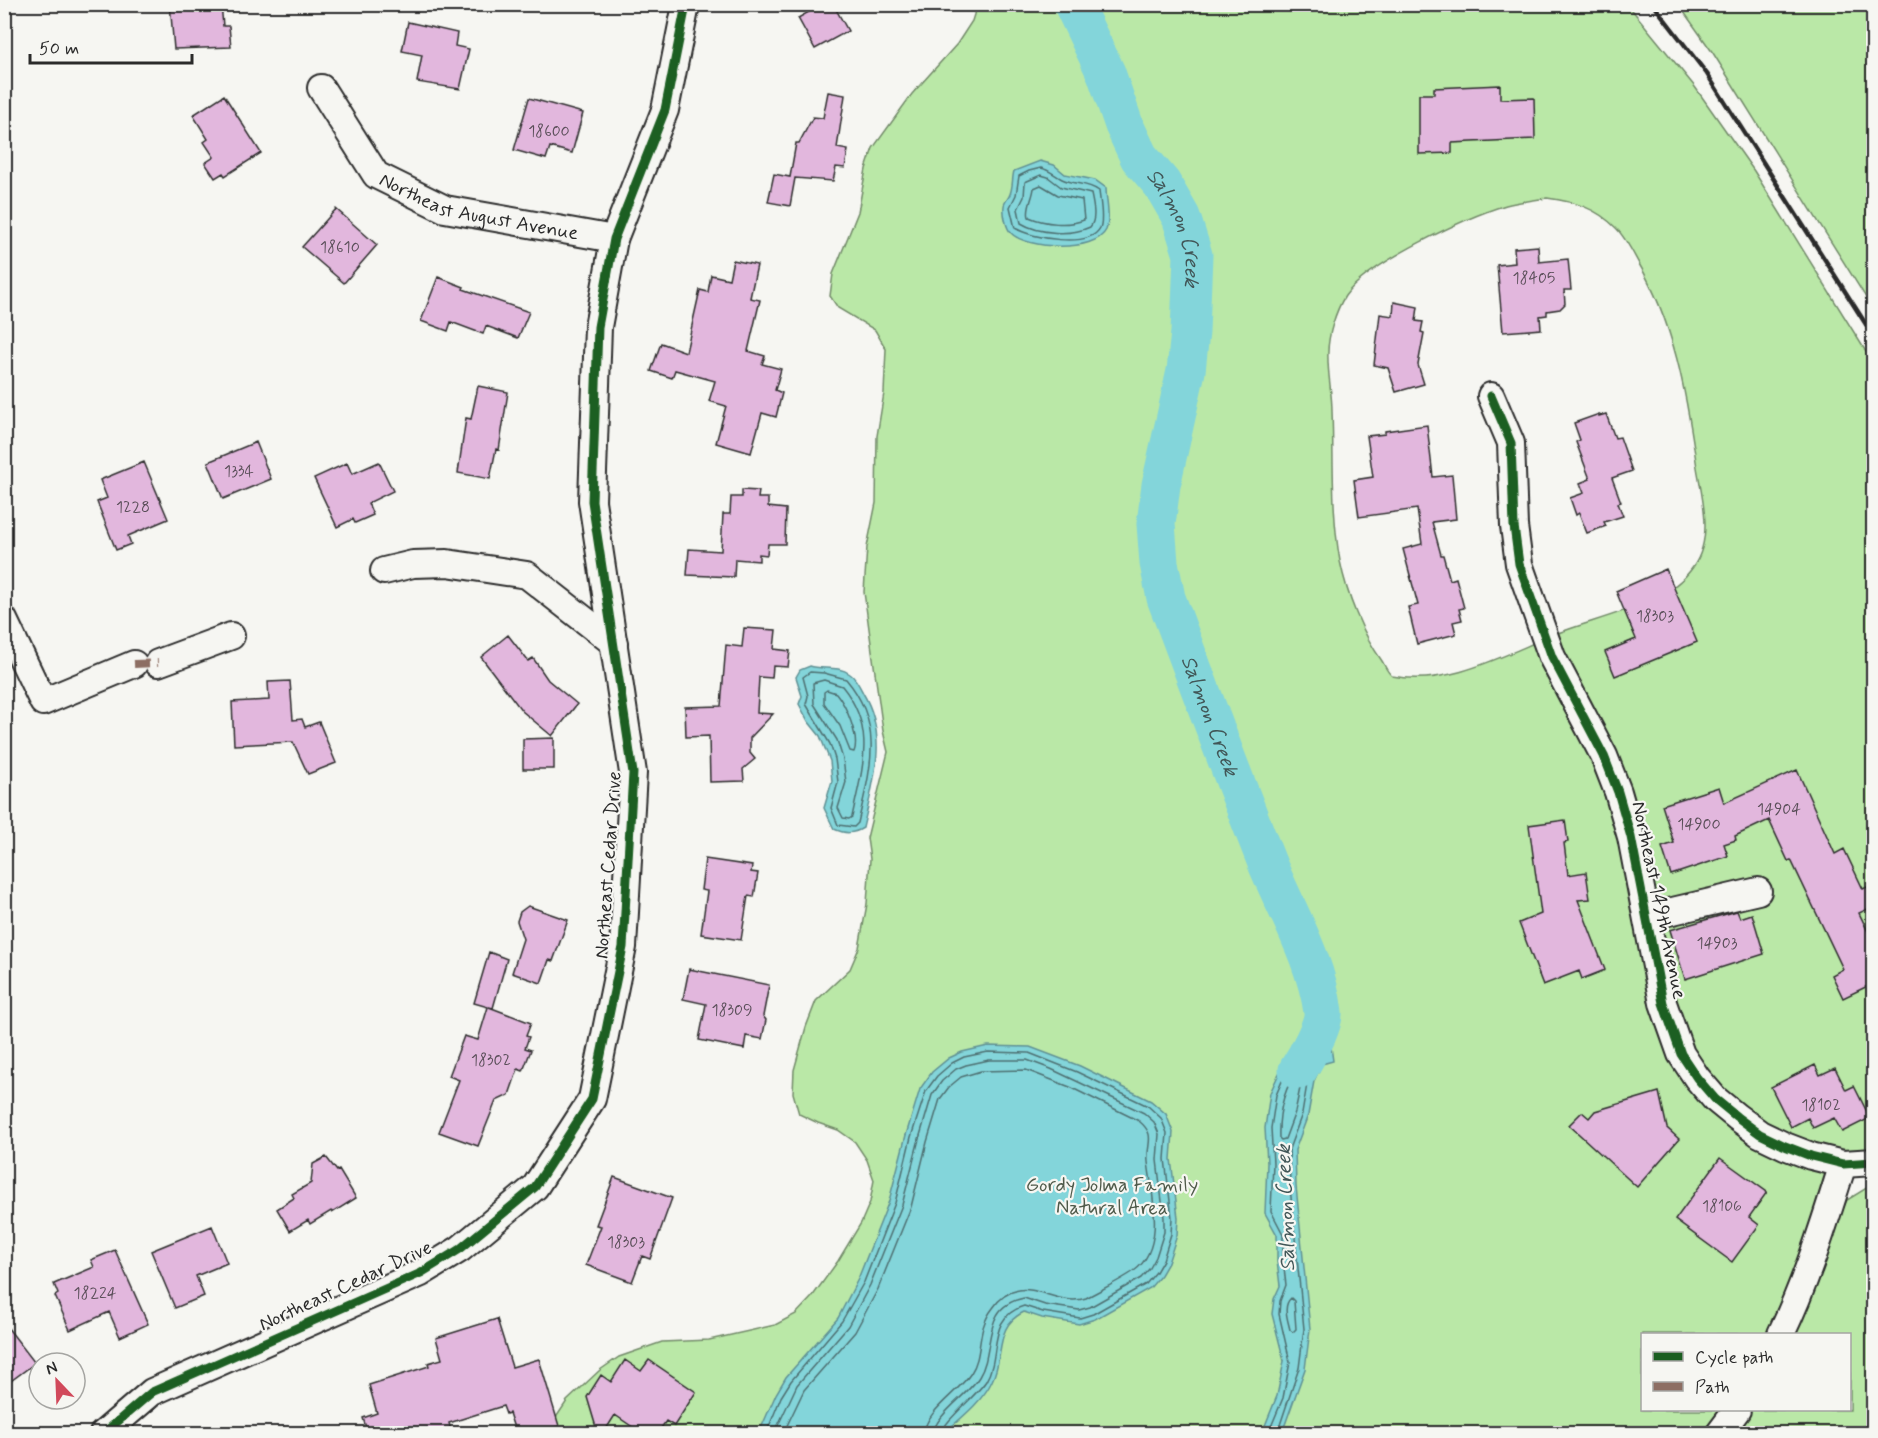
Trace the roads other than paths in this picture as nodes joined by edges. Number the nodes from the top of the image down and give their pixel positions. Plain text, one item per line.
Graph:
1 (684, 4) edge
2 (321, 88) dead end
3 (615, 239) junction
4 (1491, 396) dead end
5 (384, 571) dead end
6 (7, 633) edge
7 (231, 636) dead end
8 (614, 643) junction
9 (1758, 891) dead end
10 (1647, 917) junction
11 (1874, 1162) edge
12 (1843, 1164) junction
13 (1782, 1333) edge
14 (1736, 1411) edge
15 (103, 1434) edge
16 (1719, 1434) edge

1 - 3 street, Northeast Cedar Drive
2 - 3 street, Northeast August Avenue
3 - 8 street, Northeast Cedar Drive
4 - 10 street, Northeast 149th Avenue
5 - 8 street
6 - 7 street
8 - 15 street, Northeast Cedar Drive
9 - 10 street
10 - 12 street, Northeast 149th Avenue
11 - 12 street, Northeast 149th Avenue
12 - 13 street
14 - 16 street

